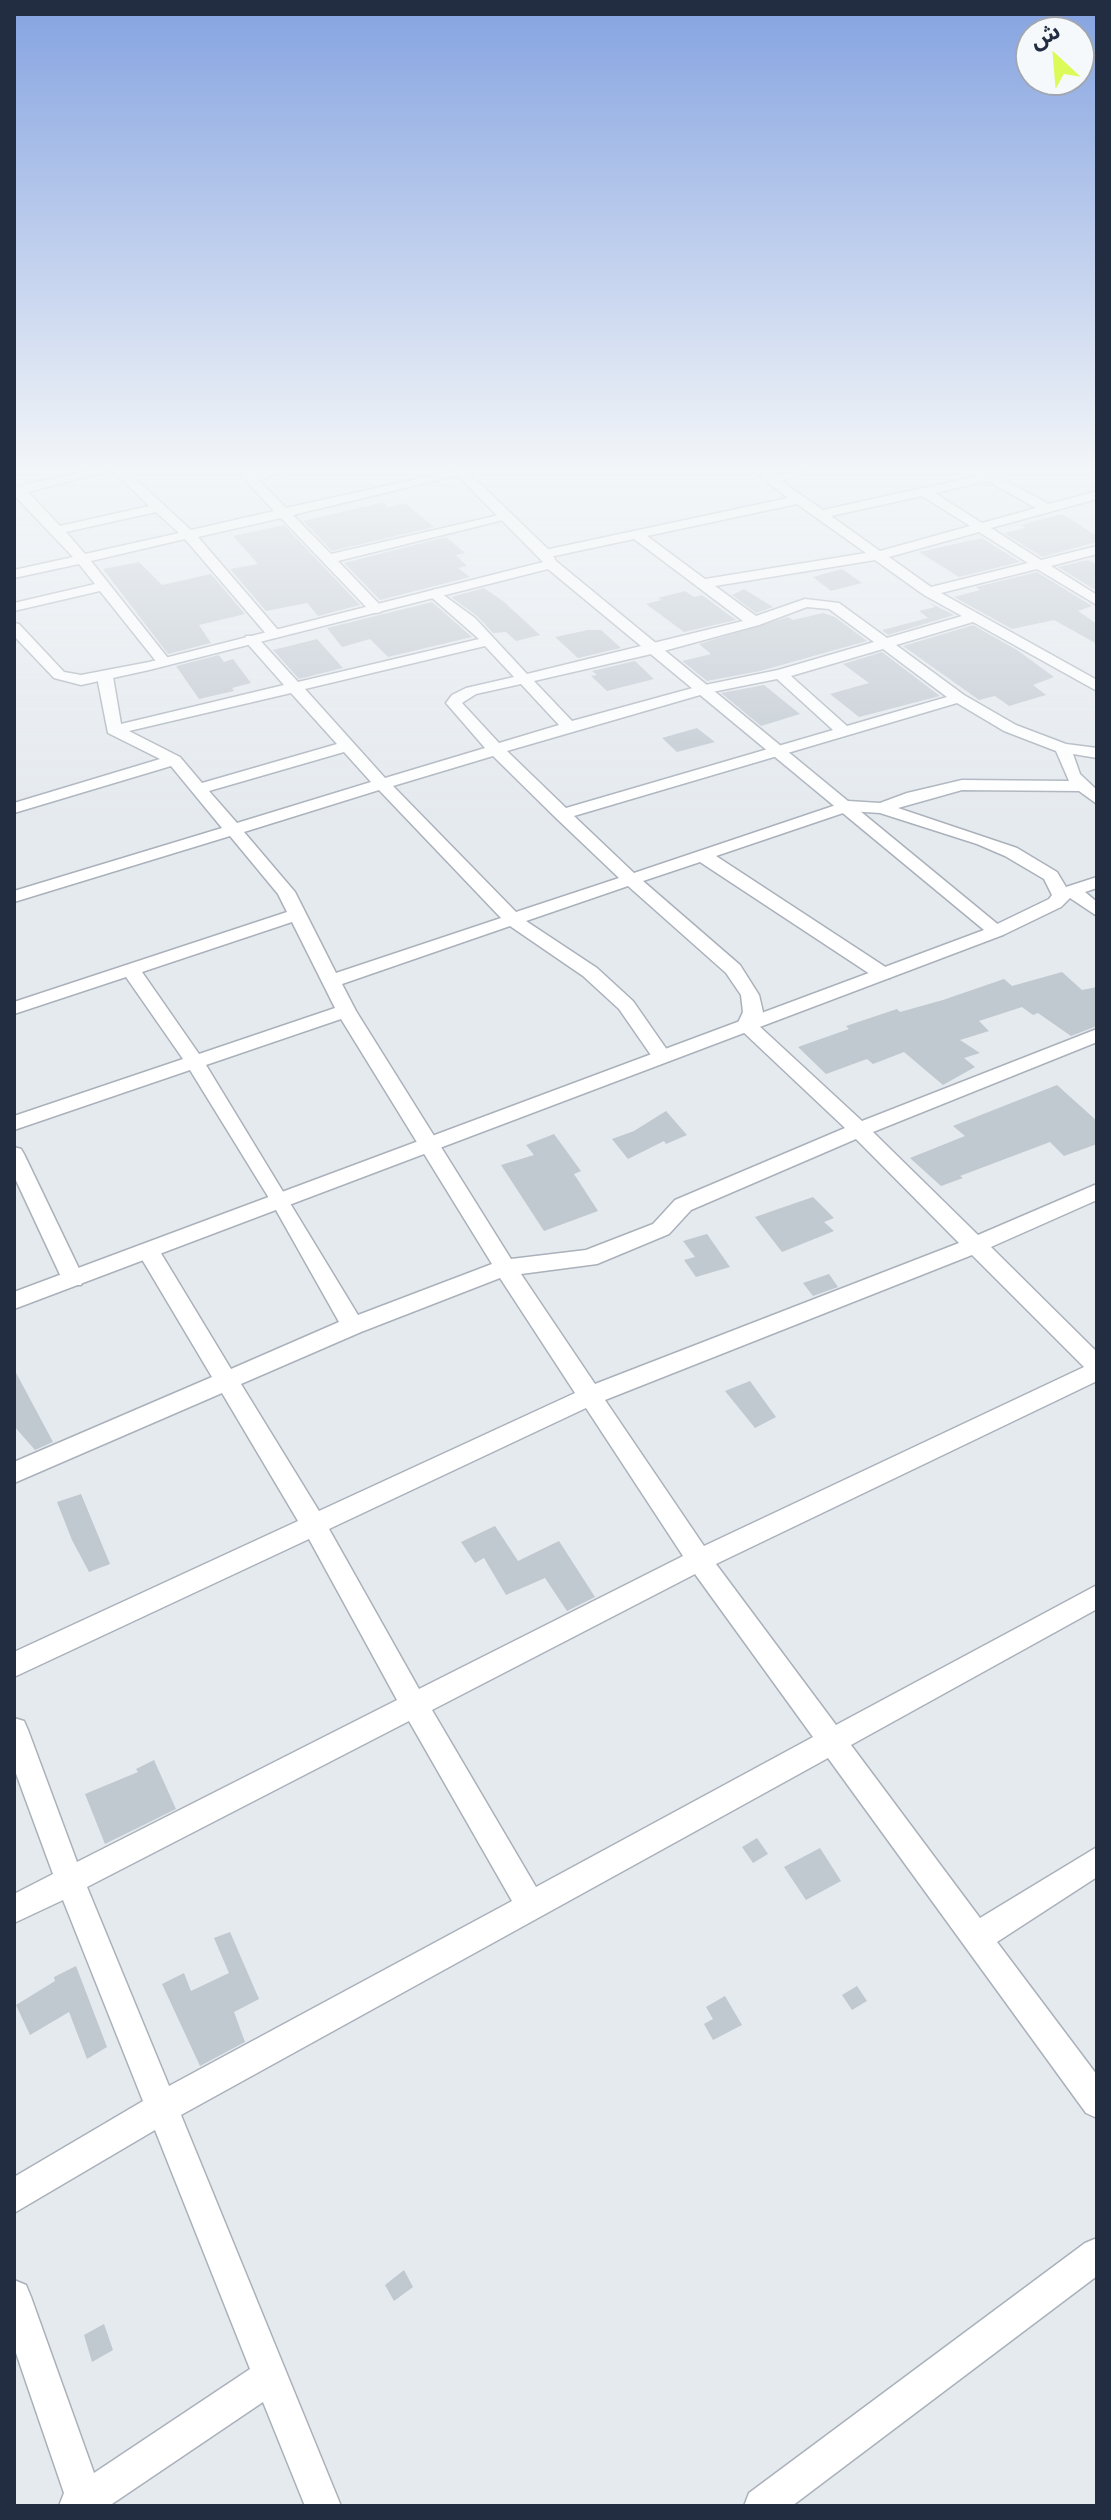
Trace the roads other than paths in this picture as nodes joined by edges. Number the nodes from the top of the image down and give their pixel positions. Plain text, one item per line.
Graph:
1 (93, 589) edge
2 (106, 589) edge
3 (235, 589) edge
4 (357, 589) edge
5 (450, 589) edge
6 (583, 589) edge
7 (708, 589) edge
8 (925, 589) edge
9 (943, 589) edge
10 (1077, 589) edge
11 (929, 592) junction
12 (435, 593) junction
13 (1097, 601) edge
14 (14, 607) edge
15 (376, 609) junction
16 (976, 617) junction
17 (14, 620) edge
18 (754, 622) junction
19 (18, 631) edge
20 (273, 633) junction
21 (251, 639) junction
22 (489, 641) junction
23 (881, 643) junction
24 (655, 649) junction
25 (164, 662) junction
26 (1097, 669) edge
27 (780, 674) junction
28 (1078, 675) junction
29 (105, 677) junction
30 (522, 679) junction
31 (296, 686) junction
32 (1097, 686) edge
33 (705, 689) junction
34 (959, 698) junction
35 (569, 727) junction
36 (114, 730) junction
37 (843, 730) junction
38 (348, 746) junction
39 (1063, 748) junction
40 (495, 749) junction
41 (780, 750) junction
42 (1097, 753) edge
43 (174, 760) junction
44 (381, 783) junction
45 (1079, 786) junction
46 (198, 789) junction
47 (1097, 799) edge
48 (848, 806) junction
49 (14, 808) edge
50 (882, 808) junction
51 (562, 814) junction
52 (233, 830) junction
53 (702, 855) junction
54 (631, 880) junction
55 (1097, 882) edge
56 (1067, 893) junction
57 (14, 897) edge
58 (1097, 911) edge
59 (299, 914) junction
60 (513, 920) junction
61 (997, 931) junction
62 (130, 969) junction
63 (883, 974) junction
64 (331, 981) junction
65 (14, 1008) edge
66 (346, 1011) junction
67 (747, 1025) junction
68 (1097, 1035) edge
69 (662, 1057) junction
70 (194, 1061) junction
71 (14, 1123) edge
72 (859, 1130) junction
73 (431, 1144) junction
74 (14, 1154) edge
75 (1097, 1191) edge
76 (281, 1201) junction
77 (973, 1246) junction
78 (148, 1251) junction
79 (505, 1268) junction
80 (73, 1279) junction
81 (14, 1301) edge
82 (353, 1326) junction
83 (1097, 1369) edge
84 (226, 1381) junction
85 (590, 1396) junction
86 (14, 1473) edge
87 (314, 1525) junction
88 (699, 1560) junction
89 (1097, 1596) edge
90 (14, 1665) edge
91 (414, 1705) junction
92 (14, 1730) edge
93 (832, 1741) junction
94 (1097, 1861) edge
95 (70, 1881) junction
96 (531, 1906) junction
97 (14, 1909) edge
98 (976, 1938) junction
99 (1097, 2102) edge
100 (161, 2108) junction
101 (14, 2196) edge
102 (1097, 2255) edge
103 (14, 2297) edge
104 (269, 2377) junction
105 (81, 2503) edge
106 (323, 2506) edge
107 (762, 2506) edge

1 - 14 street
2 - 25 street
3 - 20 street
4 - 15 street
5 - 12 street
6 - 24 street
7 - 18 street
8 - 11 street
9 - 11 street
10 - 13 street
11 - 16 street
12 - 15 street
12 - 22 street
15 - 20 street
16 - 23 street
16 - 28 street
17 - 19 street
18 - 23 street
18 - 24 street
19 - 29 street
20 - 21 street
21 - 25 street
21 - 31 street
22 - 30 street
22 - 31 street
23 - 27 street
23 - 34 street
24 - 30 street
24 - 33 street
25 - 29 street
26 - 28 street
27 - 33 street
27 - 37 street
28 - 32 street
29 - 36 street
30 - 35 street
30 - 40 street
31 - 36 street
31 - 38 street
33 - 35 street
33 - 41 street
34 - 37 street
34 - 39 street
35 - 40 street
36 - 43 street
37 - 41 street
38 - 44 street
38 - 46 street
39 - 42 street
39 - 45 street
40 - 44 street
40 - 51 street
41 - 48 street
41 - 51 street
43 - 46 street
43 - 49 street
44 - 52 street
44 - 60 street
45 - 47 street
45 - 50 street
46 - 52 street
48 - 50 street
48 - 53 street
48 - 61 street
50 - 56 street
51 - 54 street
52 - 57 street
52 - 59 street
53 - 54 street
53 - 63 street
54 - 60 street
54 - 67 street
55 - 56 street
56 - 58 street
56 - 61 street
59 - 62 street
59 - 64 street
60 - 64 street
60 - 69 street
61 - 63 street
62 - 65 street
62 - 70 street
63 - 67 street
64 - 66 street
66 - 70 street
66 - 73 street
67 - 69 street
67 - 72 street
68 - 72 street
69 - 73 street
70 - 71 street
70 - 76 street
72 - 77 street
72 - 79 street
73 - 76 street
73 - 79 street
74 - 80 street
75 - 77 street
76 - 78 street
76 - 82 street
77 - 83 street
77 - 85 street
78 - 80 street
78 - 84 street
79 - 82 street
79 - 85 street
80 - 81 street
82 - 84 street
83 - 88 street
84 - 86 street
84 - 87 street
85 - 87 street
85 - 88 street
87 - 90 street
87 - 91 street
88 - 91 street
88 - 93 street
89 - 93 street
91 - 95 street
91 - 96 street
92 - 95 street
93 - 96 street
93 - 98 street
94 - 98 street
95 - 97 street
95 - 100 street
96 - 100 street
98 - 99 street
100 - 101 street
100 - 104 street
102 - 107 street
103 - 105 street
104 - 105 street
104 - 106 street

